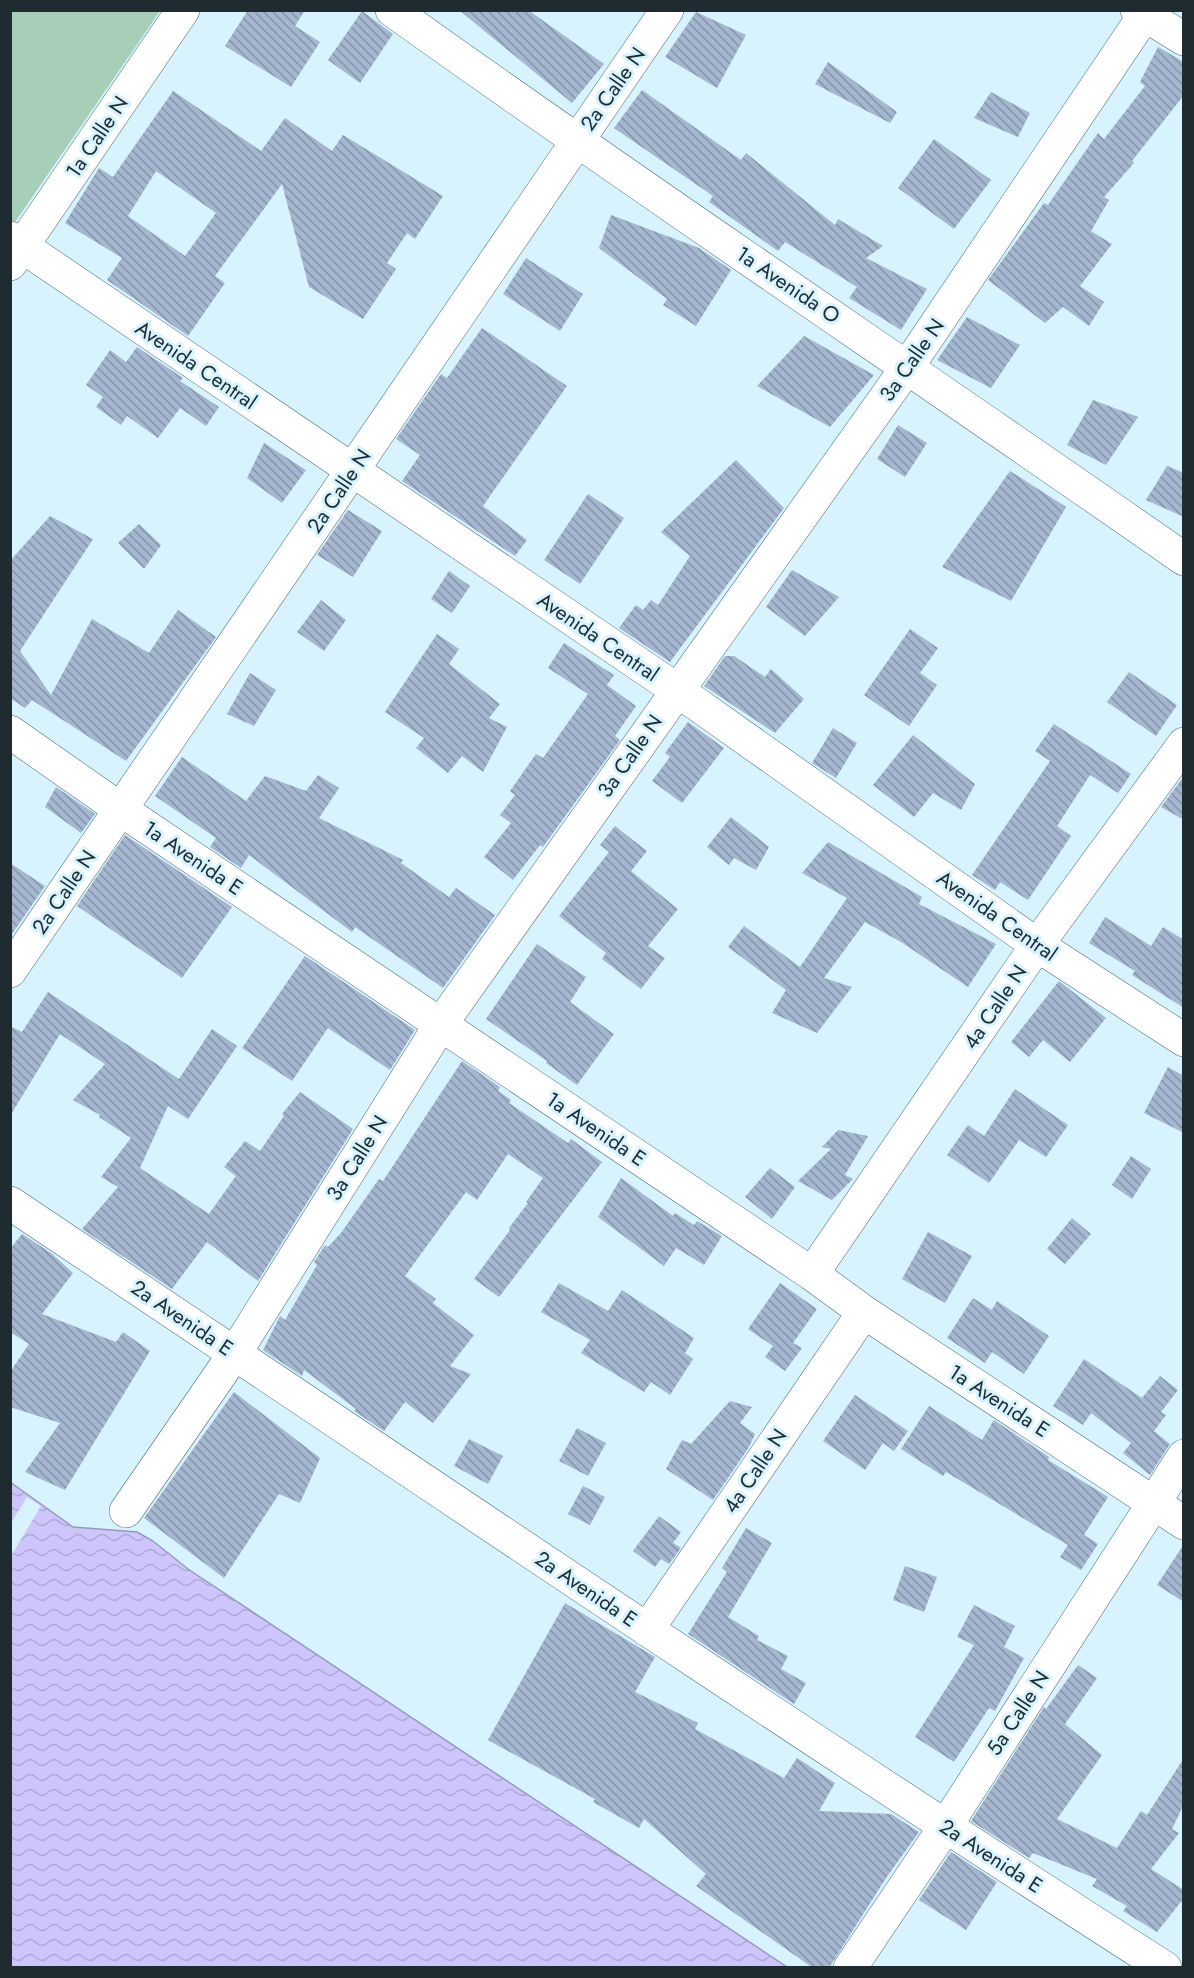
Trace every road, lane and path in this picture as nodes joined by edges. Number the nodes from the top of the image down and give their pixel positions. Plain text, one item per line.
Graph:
1 (183, 10) edge
2 (392, 10) edge
3 (667, 10) edge
4 (1144, 12) edge
5 (1184, 39) edge
6 (576, 142) junction
7 (15, 249) edge
8 (908, 366) junction
9 (352, 472) junction
10 (1184, 559) edge
11 (677, 690) junction
12 (10, 732) edge
13 (1184, 744) edge
14 (120, 808) junction
15 (1037, 945) junction
16 (10, 971) edge
17 (441, 1024) junction
18 (1184, 1040) edge
19 (10, 1203) edge
20 (812, 1274) junction
21 (864, 1312) junction
22 (234, 1353) junction
23 (1184, 1456) edge
24 (1153, 1503) junction
25 (126, 1511) dead end
26 (1184, 1523) edge
27 (647, 1630) junction
28 (945, 1827) junction
29 (850, 1968) edge
30 (1165, 1968) edge

1 - 7 street, 1a Calle N
2 - 6 street, 1a Avenida O
3 - 6 street, 2a Calle N
4 - 5 street
4 - 8 street, 3a Calle N
6 - 8 street, 1a Avenida O
6 - 9 street, 2a Calle N
7 - 9 street, Avenida Central
8 - 10 street, 1a Avenida O
8 - 11 street, 3a Calle N
9 - 11 street, Avenida Central
9 - 14 street, 2a Calle N
11 - 15 street, Avenida Central
11 - 17 street, 3a Calle N
12 - 14 street, 1a Avenida E
13 - 15 street, 4a Calle N
14 - 16 street, 2a Calle N
14 - 17 street, 1a Avenida E
15 - 18 street, Avenida Central
15 - 20 street, 4a Calle N
17 - 20 street, 1a Avenida E
17 - 22 street, 3a Calle N
19 - 22 street, 2a Avenida E
20 - 21 street, 1a Avenida E
21 - 24 street, 1a Avenida E
21 - 27 street, 4a Calle N
22 - 25 street, 3a Calle N
22 - 27 street, 2a Avenida E
23 - 24 street, 5a Calle N
24 - 26 street, 1a Avenida E
24 - 28 street, 5a Calle N
27 - 28 street, 2a Avenida E
28 - 29 street, 5a Calle N
28 - 30 street, 2a Avenida E

